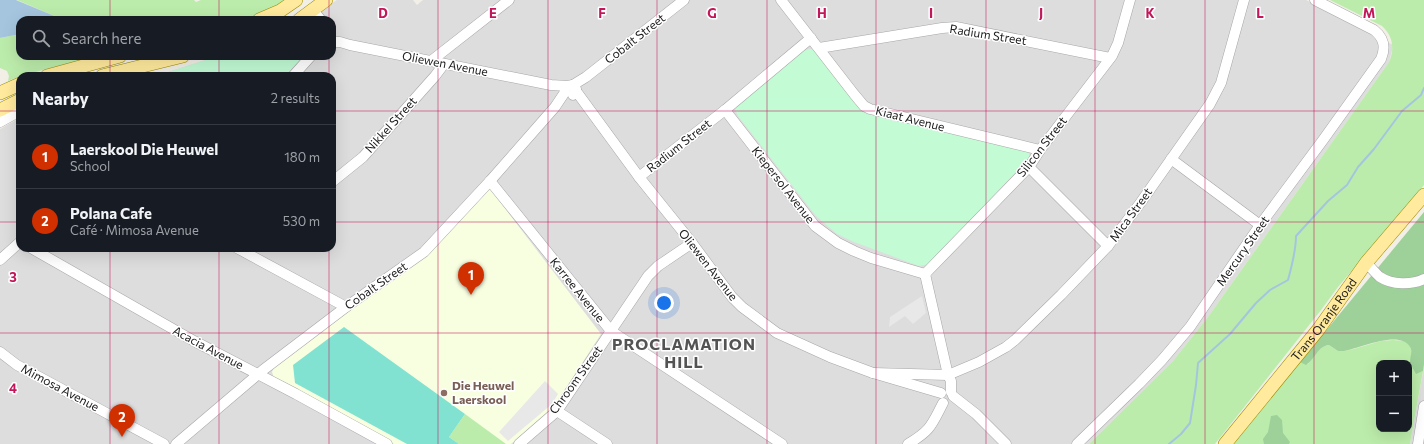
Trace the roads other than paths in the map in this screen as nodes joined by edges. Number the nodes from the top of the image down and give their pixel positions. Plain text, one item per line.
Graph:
1 (296, 0) edge
2 (326, 0) edge
3 (509, 0) edge
4 (684, 0) edge
5 (781, 0) edge
6 (1130, 0) edge
7 (1244, 0) edge
8 (1315, 0) edge
9 (309, 14) edge
10 (268, 16) edge
11 (811, 38) junction
12 (336, 42) edge
13 (818, 48) junction
14 (1110, 58) junction
15 (105, 60) edge
16 (167, 60) edge
17 (308, 60) edge
18 (431, 61) junction
19 (444, 64) junction
20 (62, 72) edge
21 (118, 72) edge
22 (297, 72) edge
23 (16, 86) edge
24 (571, 91) junction
25 (0, 93) edge
26 (16, 102) edge
27 (0, 110) edge
28 (725, 110) junction
29 (16, 114) edge
30 (0, 122) edge
31 (1040, 150) junction
32 (1171, 159) junction
33 (1029, 167) junction
34 (639, 177) junction
35 (336, 179) edge
36 (490, 181) junction
37 (1424, 195) edge
38 (1260, 225) junction
39 (692, 243) junction
40 (16, 246) edge
41 (1108, 246) junction
42 (38, 252) edge
43 (248, 252) edge
44 (0, 260) edge
45 (1366, 263) junction
46 (925, 274) junction
47 (1424, 280) edge
48 (346, 307) junction
49 (611, 331) junction
50 (0, 352) edge
51 (873, 373) junction
52 (258, 374) junction
53 (947, 393) junction
54 (1424, 406) edge
55 (557, 411) junction
56 (164, 444) edge
57 (176, 444) edge
58 (387, 444) edge
59 (519, 444) edge
60 (607, 444) edge
61 (782, 444) edge
62 (908, 444) edge
63 (1006, 444) edge
64 (1077, 444) edge
65 (1225, 444) edge
66 (1418, 444) edge

1 - 9 main road
1 - 10 main road
2 - 9 main road
3 - 18 street
4 - 24 street, Cobalt Street
5 - 11 street, Kiaat Avenue
6 - 14 street, Silicon Street
7 - 32 street, Mica Street
8 - 38 street, Mercury Street
11 - 13 street, Kiaat Avenue
11 - 28 street, Radium Street
12 - 18 street, Oliewen Avenue
13 - 14 street, Radium Street
13 - 31 street, Kiaat Avenue
14 - 31 street, Silicon Street
15 - 20 main road
16 - 21 main road
17 - 22 street
18 - 19 street, Oliewen Avenue
19 - 24 street, Oliewen Avenue
19 - 35 street, Nikkel Street
23 - 25 main road
24 - 34 street, Oliewen Avenue
24 - 36 street, Cobalt Street
26 - 27 main road
28 - 34 street, Radium Street
28 - 46 street, Kiepersol Avenue
29 - 30 street
31 - 33 street, Silicon Street
32 - 38 street
32 - 41 street, Mica Street
33 - 41 street
33 - 46 street, Silicon Street
34 - 39 street, Oliewen Avenue
36 - 48 street, Cobalt Street
36 - 49 street, Karree Avenue
37 - 45 main road, Trans Oranje Road
38 - 64 street, Mercury Street
39 - 49 street, Chroom Street
39 - 51 street, Oliewen Avenue
40 - 44 street
41 - 53 street, Mica Street
42 - 52 street, Acacia Avenue
43 - 48 street
45 - 47 street
45 - 65 main road, Trans Oranje Road
46 - 53 street
48 - 52 street, Cobalt Street
49 - 55 street, Chroom Street
49 - 61 street, Karree Avenue
50 - 56 street, Mimosa Avenue
51 - 53 street, Oliewen Avenue
51 - 53 street, Oliewen Avenue
52 - 57 street, Cobalt Street
52 - 58 street, Acacia Avenue
53 - 62 street
53 - 63 street, Oliewen Avenue
54 - 66 street
55 - 59 street, Chroom Street
55 - 60 street

